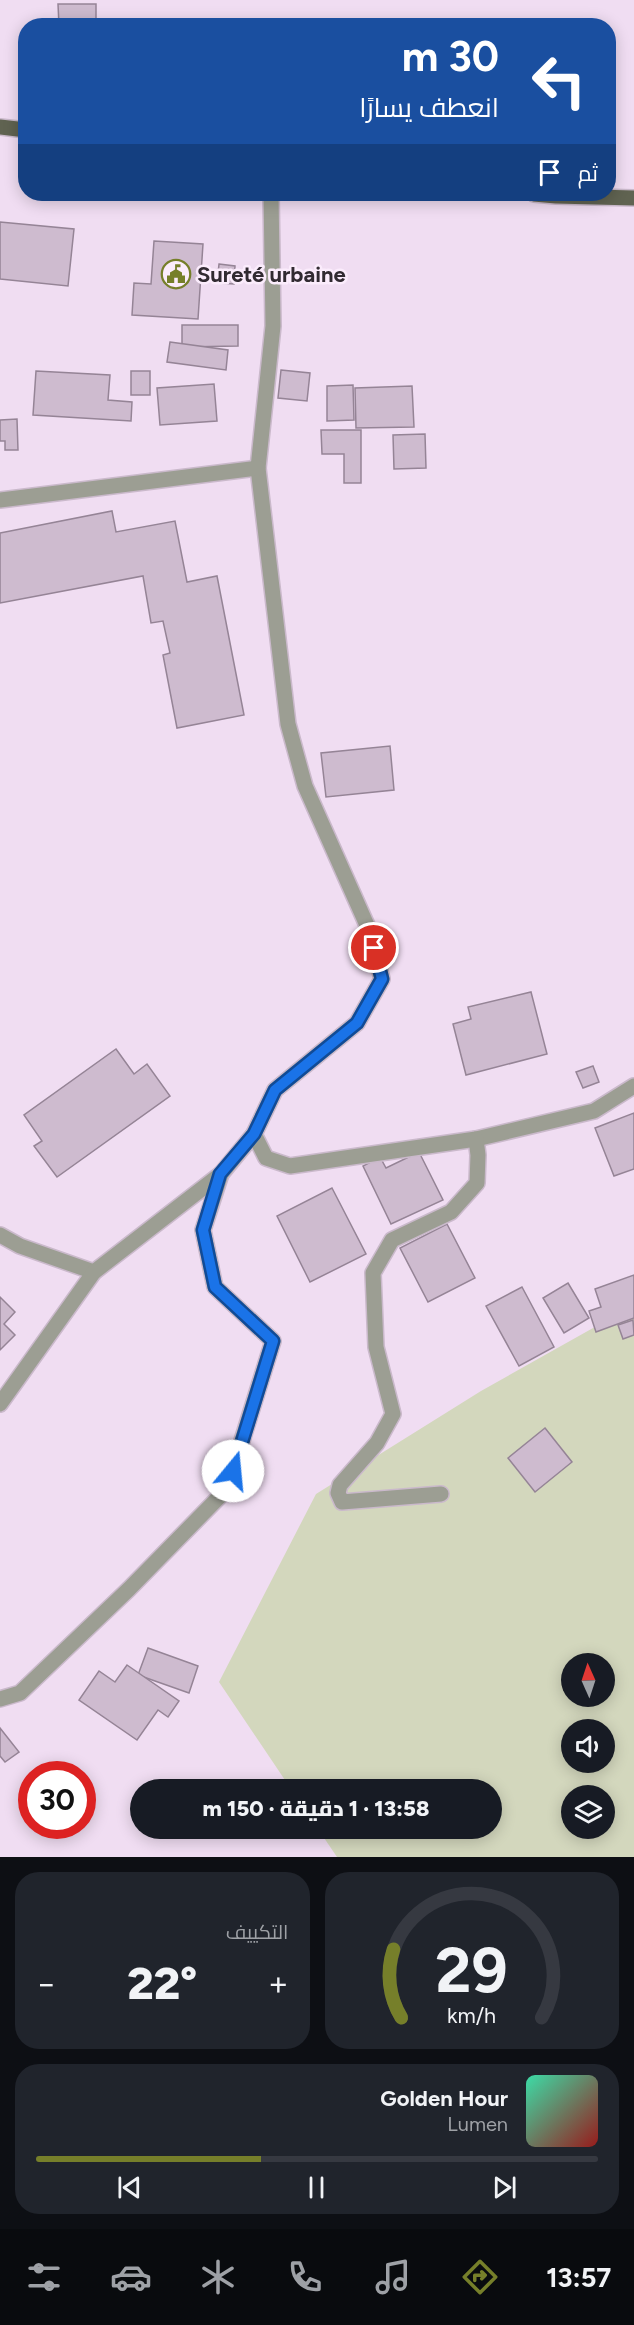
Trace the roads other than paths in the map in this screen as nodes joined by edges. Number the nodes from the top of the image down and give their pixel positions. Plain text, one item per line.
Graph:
1 (0, 127) edge
2 (18, 129) edge
3 (616, 198) edge
4 (634, 198) edge
5 (271, 201) edge
6 (258, 468) junction
7 (0, 500) edge
8 (634, 1086) edge
9 (254, 1134) junction
10 (476, 1139) junction
11 (220, 1174) junction
12 (0, 1235) edge
13 (94, 1272) junction
14 (0, 1404) edge
15 (441, 1494) dead end
16 (0, 1699) edge

1 - 2 main road
3 - 4 main road
5 - 6 street
6 - 7 street
6 - 9 street
8 - 10 street
9 - 10 street
9 - 11 street
10 - 15 street
11 - 13 street
11 - 16 street
12 - 13 street
13 - 14 street

